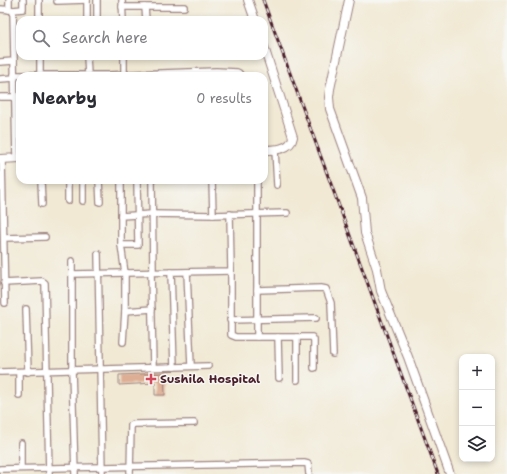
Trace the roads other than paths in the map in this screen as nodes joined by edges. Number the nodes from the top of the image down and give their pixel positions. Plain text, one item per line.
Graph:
1 (9, 0) edge
2 (23, 0) edge
3 (39, 0) edge
4 (67, 0) edge
5 (87, 0) edge
6 (97, 0) edge
7 (122, 0) edge
8 (248, 0) edge
9 (349, 0) edge
10 (57, 1) edge
11 (122, 7) junction
12 (145, 7) junction
13 (184, 7) dead end
14 (0, 10) edge
15 (11, 10) junction
16 (39, 16) edge
17 (87, 16) edge
18 (98, 16) edge
19 (123, 16) edge
20 (146, 16) edge
21 (254, 16) edge
22 (268, 59) edge
23 (40, 60) edge
24 (87, 60) edge
25 (124, 60) edge
26 (14, 61) junction
27 (0, 62) edge
28 (40, 72) edge
29 (88, 72) edge
30 (124, 72) edge
31 (14, 77) junction
32 (0, 79) edge
33 (16, 90) edge
34 (0, 97) edge
35 (16, 97) edge
36 (268, 150) edge
37 (275, 150) junction
38 (16, 158) edge
39 (1, 159) edge
40 (41, 184) edge
41 (68, 184) edge
42 (83, 184) edge
43 (99, 184) edge
44 (121, 184) edge
45 (137, 184) edge
46 (152, 184) edge
47 (212, 184) edge
48 (257, 184) edge
49 (277, 185) dead end
50 (83, 201) dead end
51 (68, 202) dead end
52 (100, 202) dead end
53 (42, 204) dead end
54 (257, 213) junction
55 (287, 213) dead end
56 (137, 214) junction
57 (152, 214) junction
58 (230, 214) junction
59 (213, 215) junction
60 (121, 216) junction
61 (45, 237) dead end
62 (4, 238) junction
63 (121, 245) junction
64 (98, 254) dead end
65 (72, 261) dead end
66 (2, 266) edge
67 (231, 271) junction
68 (152, 272) junction
69 (171, 272) junction
70 (187, 272) junction
71 (98, 273) junction
72 (124, 273) junction
73 (72, 274) junction
74 (3, 285) edge
75 (257, 290) junction
76 (5, 303) dead end
77 (26, 309) dead end
78 (152, 309) junction
79 (125, 310) junction
80 (316, 318) dead end
81 (257, 319) junction
82 (230, 320) junction
83 (257, 337) junction
84 (278, 337) junction
85 (297, 337) junction
86 (123, 342) dead end
87 (333, 354) dead end
88 (192, 366) junction
89 (208, 366) dead end
90 (153, 367) junction
91 (174, 367) junction
92 (314, 368) dead end
93 (99, 369) junction
94 (72, 370) junction
95 (46, 371) junction
96 (0, 372) edge
97 (19, 372) junction
98 (28, 372) junction
99 (279, 378) dead end
100 (297, 380) dead end
101 (19, 394) dead end
102 (194, 423) dead end
103 (21, 443) dead end
104 (49, 467) junction
105 (75, 467) junction
106 (102, 467) junction
107 (130, 467) junction
108 (0, 468) edge
109 (21, 468) junction
110 (48, 474) edge
111 (75, 474) edge
112 (102, 474) edge
113 (130, 474) edge
114 (309, 474) edge
115 (450, 474) edge

1 - 15 street
2 - 15 street
3 - 16 street
4 - 5 street
4 - 10 street
5 - 17 street
6 - 18 street
7 - 11 street
8 - 21 street
9 - 115 street
11 - 12 street
11 - 19 street
12 - 13 street
12 - 20 street
14 - 15 street
15 - 26 street
22 - 37 street
23 - 28 street
24 - 29 street
25 - 30 street
26 - 27 street
26 - 31 street
31 - 32 street
31 - 33 street
34 - 35 street
36 - 37 street
37 - 49 street
38 - 39 street
39 - 62 street
40 - 53 street
41 - 51 street
42 - 50 street
43 - 52 street
44 - 60 street
45 - 56 street
46 - 57 street
47 - 59 street
48 - 54 street
54 - 55 street
54 - 58 street
54 - 75 street
56 - 57 street
56 - 60 street
56 - 63 street
57 - 59 street
57 - 68 street
58 - 59 street
58 - 67 street
60 - 63 street
61 - 62 street
62 - 66 street
63 - 72 street
64 - 71 street
65 - 73 street
66 - 74 street
67 - 70 street
67 - 82 street
68 - 69 street
68 - 72 street
68 - 78 street
69 - 70 street
69 - 91 street
70 - 88 street
71 - 72 street
71 - 73 street
71 - 93 street
72 - 79 street
73 - 94 street
74 - 76 street
74 - 95 street
75 - 81 street
75 - 87 street
77 - 98 street
78 - 79 street
78 - 90 street
79 - 86 street
80 - 81 street
81 - 82 street
81 - 83 street
82 - 83 street
83 - 84 street
84 - 85 street
84 - 99 street
85 - 92 street
85 - 100 street
88 - 89 street
88 - 91 street
90 - 91 street
90 - 93 street
93 - 94 street
93 - 106 street
94 - 95 street
94 - 105 street
95 - 98 street
95 - 104 street
96 - 97 street
97 - 98 street
97 - 101 street
102 - 107 street
103 - 109 street
104 - 105 street
104 - 109 street
104 - 110 street
105 - 106 street
105 - 111 street
106 - 107 street
106 - 112 street
107 - 113 street
107 - 114 street
108 - 109 street

